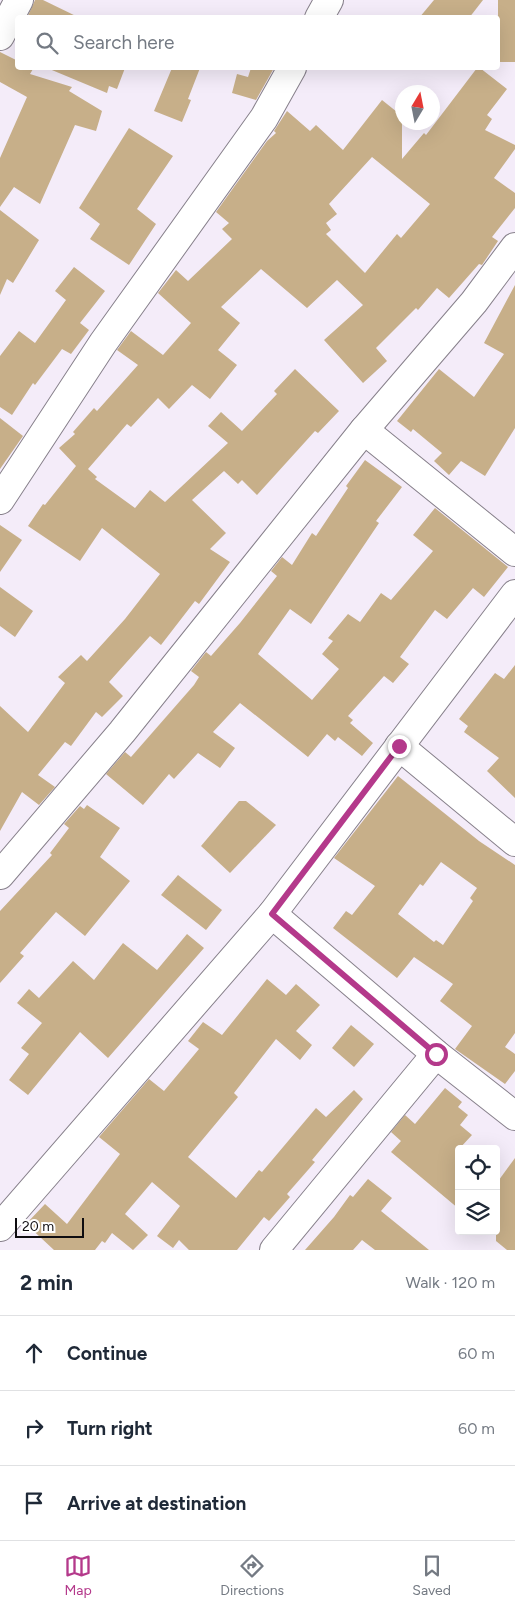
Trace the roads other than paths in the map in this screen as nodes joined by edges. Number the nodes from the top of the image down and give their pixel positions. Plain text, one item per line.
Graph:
1 (19, 0) edge
2 (329, 0) edge
3 (321, 15) edge
4 (0, 36) edge
5 (291, 70) edge
6 (515, 247) edge
7 (364, 430) junction
8 (0, 500) edge
9 (515, 552) edge
10 (515, 594) edge
11 (399, 746) junction
12 (515, 842) edge
13 (0, 874) edge
14 (272, 914) junction
15 (436, 1054) junction
16 (515, 1116) edge
17 (1, 1225) edge
18 (274, 1250) edge

1 - 4 street
2 - 3 street
5 - 8 street
6 - 7 street
7 - 9 street
7 - 13 street
10 - 11 street
11 - 12 street
11 - 14 street
14 - 15 street
14 - 17 street
15 - 16 street
15 - 18 street

